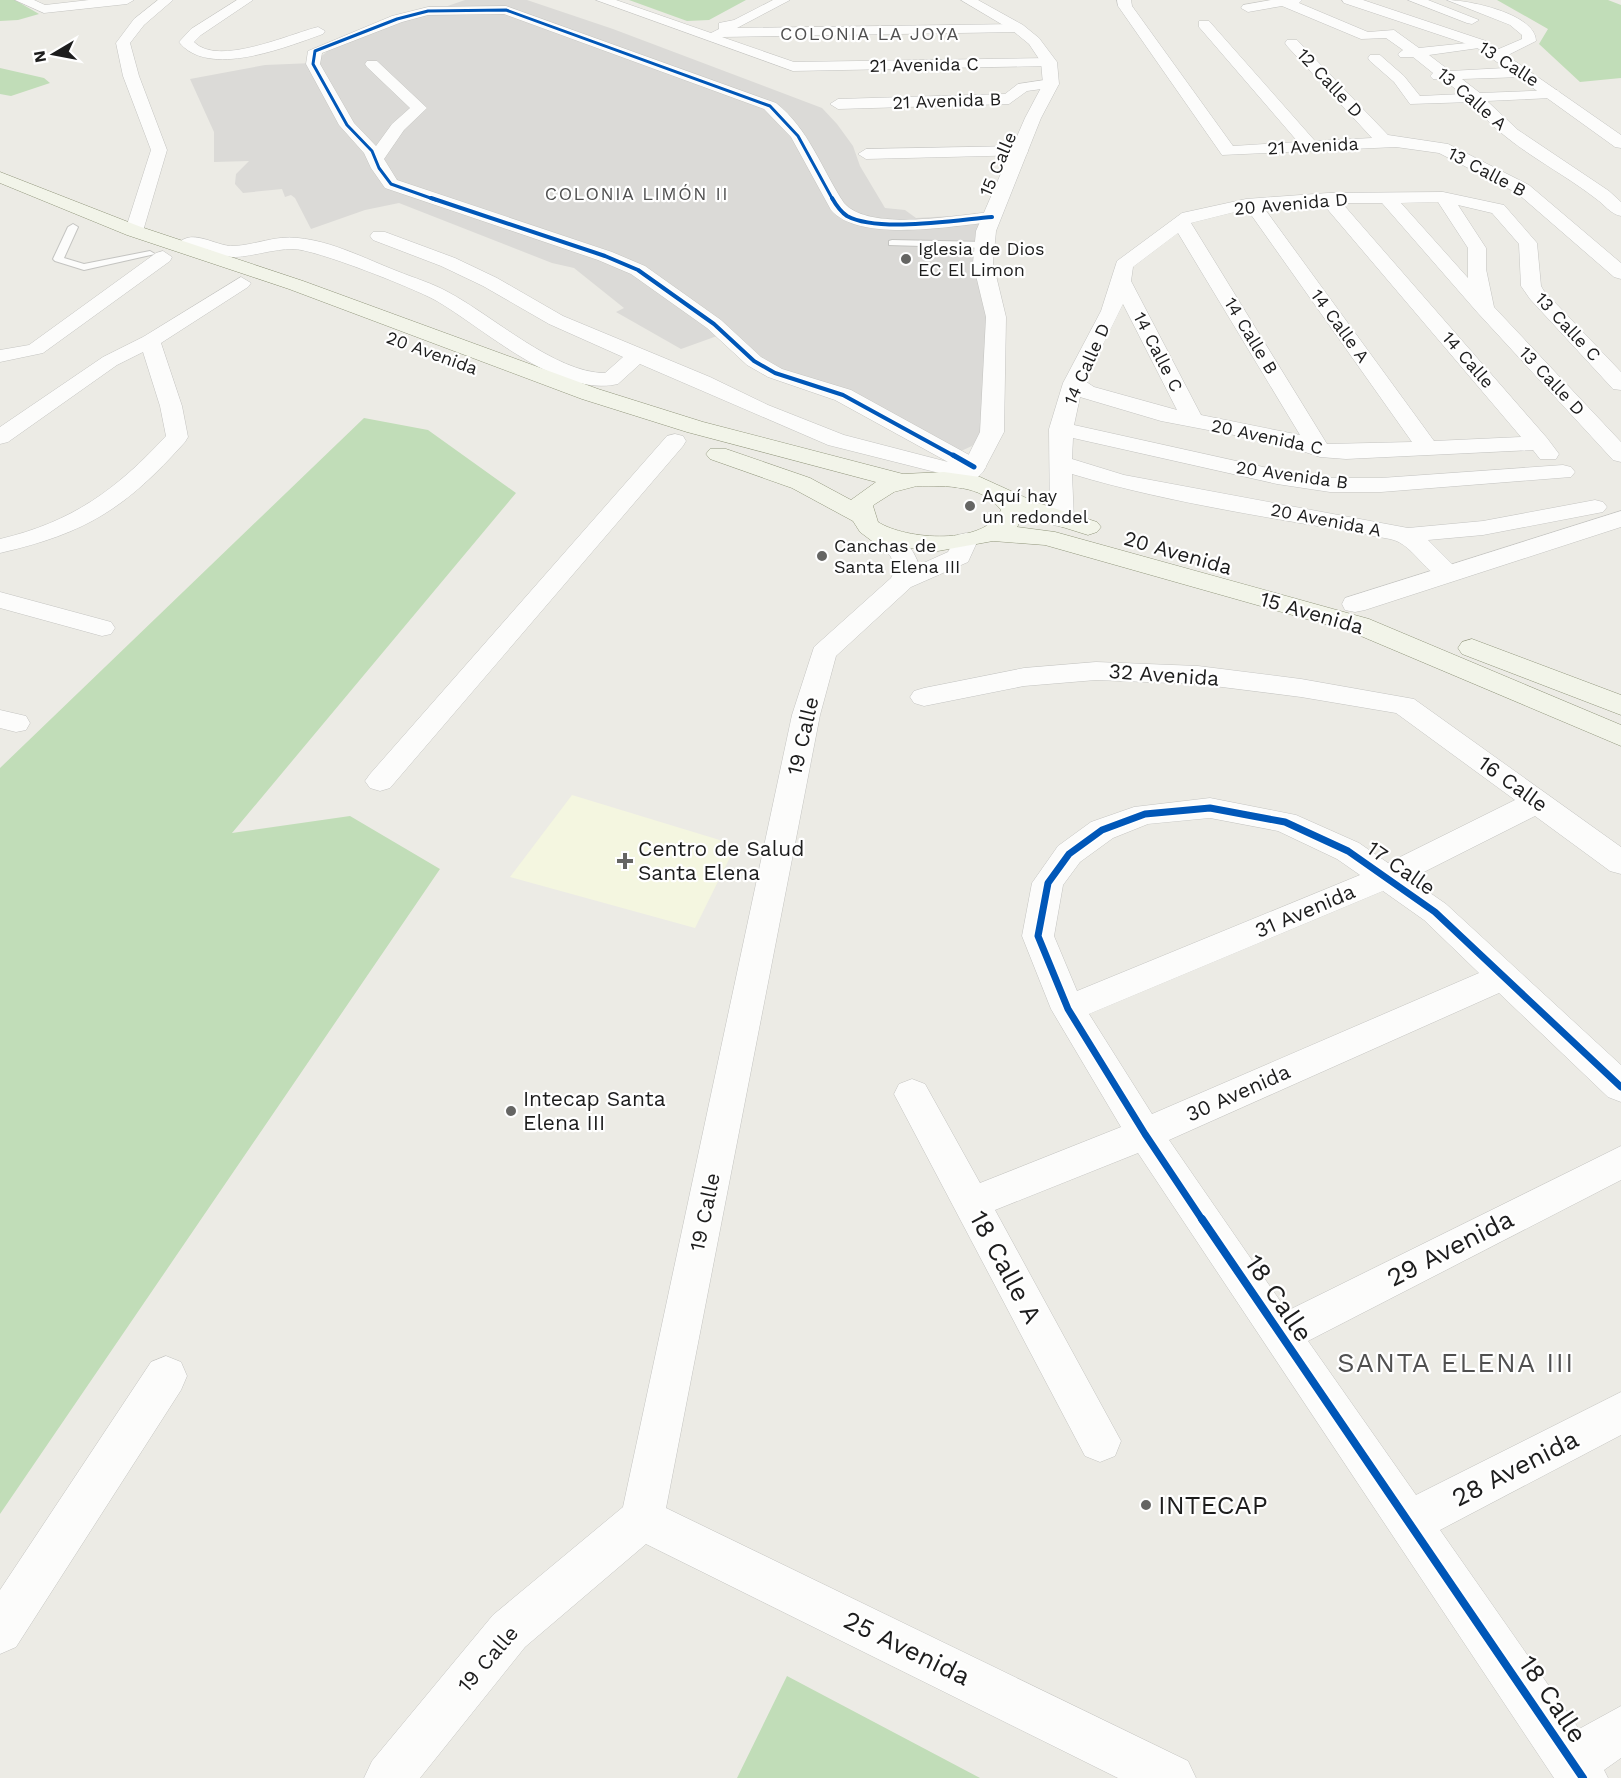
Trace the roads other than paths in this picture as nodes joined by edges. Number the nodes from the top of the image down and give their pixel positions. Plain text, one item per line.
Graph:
1 (22, 0) edge
2 (127, 0) edge
3 (166, 0) edge
4 (246, 0) edge
5 (603, 0) edge
6 (783, 0) edge
7 (1124, 0) edge
8 (1349, 0) edge
9 (1415, 0) edge
10 (1454, 0) edge
11 (1286, 1) edge
12 (968, 5) edge
13 (1248, 8) dead end
14 (1375, 9) junction
15 (790, 13) dead end
16 (755, 15) junction
17 (1324, 18) junction
18 (1204, 24) dead end
19 (1292, 25) dead end
20 (679, 28) junction
21 (1018, 28) junction
22 (318, 31) dead end
23 (900, 31) junction
24 (696, 34) junction
25 (1292, 43) dead end
26 (1502, 43) junction
27 (1481, 44) junction
28 (1416, 53) junction
29 (1045, 55) junction
30 (764, 57) junction
31 (914, 59) junction
32 (372, 64) dead end
33 (1523, 72) junction
34 (1446, 75) junction
35 (1399, 79) junction
36 (1051, 84) junction
37 (1552, 93) junction
38 (1476, 97) junction
39 (838, 104) dead end
40 (930, 107) junction
41 (1033, 118) junction
42 (1011, 119) dead end
43 (940, 133) dead end
44 (1398, 142) junction
45 (1621, 142) edge
46 (1311, 147) junction
47 (1020, 151) junction
48 (947, 152) junction
49 (866, 154) dead end
50 (375, 159) junction
51 (0, 177) edge
52 (0, 195) edge
53 (1450, 197) junction
54 (1328, 198) junction
55 (1387, 198) junction
56 (1252, 204) junction
57 (1621, 211) edge
58 (992, 217) junction
59 (1181, 222) junction
60 (73, 227) junction
61 (134, 231) junction
62 (380, 236) dead end
63 (892, 243) dead end
64 (985, 245) junction
65 (184, 247) junction
66 (157, 256) junction
67 (1621, 273) edge
68 (1122, 282) junction
69 (241, 283) junction
70 (1484, 308) junction
71 (150, 341) junction
72 (0, 356) edge
73 (637, 357) junction
74 (1074, 383) junction
75 (1621, 384) edge
76 (1193, 421) junction
77 (1060, 429) junction
78 (0, 437) edge
79 (675, 441) junction
80 (1539, 442) junction
81 (1428, 449) junction
82 (1320, 450) junction
83 (1621, 454) edge
84 (1060, 463) junction
85 (1563, 472) junction
86 (967, 473) junction
87 (1508, 477) junction
88 (902, 481) junction
89 (1006, 497) junction
90 (862, 516) junction
91 (1608, 516) edge
92 (1534, 518) junction
93 (1062, 520) junction
94 (1408, 535) junction
95 (978, 537) junction
96 (887, 538) junction
97 (0, 546) edge
98 (1448, 573) junction
99 (902, 582) junction
100 (0, 600) edge
101 (1355, 604) junction
102 (102, 628) dead end
103 (924, 697) dead end
104 (1404, 705) joint
105 (1621, 706) edge
106 (1621, 736) edge
107 (380, 782) dead end
108 (1537, 802) junction
109 (1102, 830) joint
110 (1621, 863) edge
111 (1387, 877) junction
112 (1503, 976) junction
113 (1068, 1010) junction
114 (1621, 1087) edge
115 (912, 1094) dead end
116 (1145, 1134) junction
117 (1621, 1162) edge
118 (971, 1203) junction
119 (1280, 1335) junction
120 (166, 1376) dead end
121 (1621, 1413) edge
122 (1100, 1441) dead end
123 (642, 1519) junction
124 (1408, 1523) junction
125 (0, 1631) edge
126 (1621, 1730) edge
127 (1577, 1770) edge
128 (389, 1778) edge
129 (1171, 1778) edge

1 - 2 street
3 - 61 street
4 - 22 street
5 - 20 street, 21 Avenida C
6 - 16 street
7 - 46 street, 21 Avenida
8 - 14 street, 13 Calle
9 - 26 street
10 - 26 street
11 - 13 street
11 - 17 street, 13 Calle A
12 - 21 street
14 - 17 street
14 - 27 street, 13 Calle
15 - 16 street
16 - 20 street
17 - 19 street
17 - 28 street, 13 Calle A
18 - 46 street
20 - 24 street, 21 Avenida C
21 - 23 street
21 - 29 street
23 - 24 street
23 - 31 street
24 - 30 street, 21 Avenida C
25 - 44 street, 12 Calle D
26 - 27 street, 13 Calle
26 - 33 street, 13 Calle
27 - 28 street
28 - 34 street, 13 Calle A
28 - 35 street
29 - 31 street, 21 Avenida C
29 - 36 street
30 - 31 street
30 - 31 street, 21 Avenida C
31 - 40 street
32 - 50 street
33 - 34 street
33 - 37 street, 13 Calle
34 - 35 street
34 - 38 street, 13 Calle A
35 - 38 street
36 - 40 street, 21 Avenida B
36 - 41 street, 15 Calle
37 - 38 street
37 - 45 street, 13 Calle
38 - 57 street, 13 Calle A
39 - 40 street, 21 Avenida B
41 - 42 street
41 - 47 street, 15 Calle
43 - 48 street
44 - 46 street, 21 Avenida
44 - 67 street, 13 Calle B
47 - 48 street
47 - 58 street, 15 Calle
48 - 49 street
50 - 58 street
50 - 86 street
51 - 61 main road, 20 Avenida
52 - 60 main road, 20 Avenida
53 - 55 street, 20 Avenida D
53 - 70 street
53 - 75 street, 13 Calle C
54 - 55 street, 20 Avenida D
54 - 56 street, 20 Avenida D
54 - 80 street, 14 Calle
55 - 70 street, 13 Calle D
56 - 59 street, 20 Avenida D
56 - 81 street, 14 Calle A
58 - 64 street, 15 Calle
59 - 68 street, 20 Avenida D
59 - 82 street, 14 Calle B
60 - 66 main road, 20 Avenida
60 - 66 lane
61 - 65 main road, 20 Avenida
62 - 73 street
63 - 64 lane
64 - 86 street, 15 Calle
65 - 73 street, 20 Avenida
65 - 88 main road, 20 Avenida
66 - 69 main road, 20 Avenida
66 - 72 street
68 - 74 street, 14 Calle D
68 - 76 street, 14 Calle C
69 - 71 street
69 - 79 main road, 20 Avenida
70 - 83 street, 13 Calle D
71 - 78 street
71 - 97 street
73 - 86 street
74 - 76 street, 20 Avenida C
74 - 77 street, 14 Calle D
76 - 82 street, 20 Avenida C
77 - 84 street, 14 Calle D
77 - 87 street, 20 Avenida B
79 - 90 main road, 20 Avenida
79 - 107 street
80 - 81 street, 20 Avenida C
80 - 85 street, 14 Calle
81 - 82 street, 20 Avenida C
84 - 93 street, 14 Calle D
84 - 94 street, 20 Avenida A
85 - 87 street, 20 Avenida B
85 - 91 street, 14 Calle
86 - 88 main road, 20 Avenida
86 - 89 main road, 20 Avenida
87 - 92 street
88 - 90 main road
89 - 93 main road, 20 Avenida
89 - 95 main road
90 - 96 main road, 20 Avenida
91 - 92 street, 20 Avenida A
91 - 98 street
92 - 94 street, 20 Avenida A
93 - 101 main road, 20 Avenida
94 - 98 street
95 - 96 main road, 15 Avenida
95 - 99 street, 19 Calle
95 - 106 main road, 15 Avenida
96 - 99 street
98 - 101 street
99 - 123 street, 19 Calle
100 - 102 street
101 - 105 main road, 20 Avenida
103 - 104 street, 32 Avenida
104 - 108 street, 16 Calle
108 - 110 street, 16 Calle
108 - 111 street, 31 Avenida
109 - 111 street, 17 Calle
109 - 113 street, 18 Calle
111 - 112 street, 17 Calle
111 - 113 street, 31 Avenida
112 - 114 street, 17 Calle
112 - 116 street, 30 Avenida
113 - 116 street, 18 Calle
115 - 118 street, 18 Calle A
116 - 118 street, 30 Avenida
116 - 119 street, 18 Calle
117 - 119 street, 29 Avenida
118 - 122 street, 18 Calle A
119 - 124 street, 18 Calle
120 - 125 street
121 - 124 street, 28 Avenida
123 - 128 street, 19 Calle
123 - 129 street, 25 Avenida
124 - 127 street, 18 Calle
126 - 127 street

